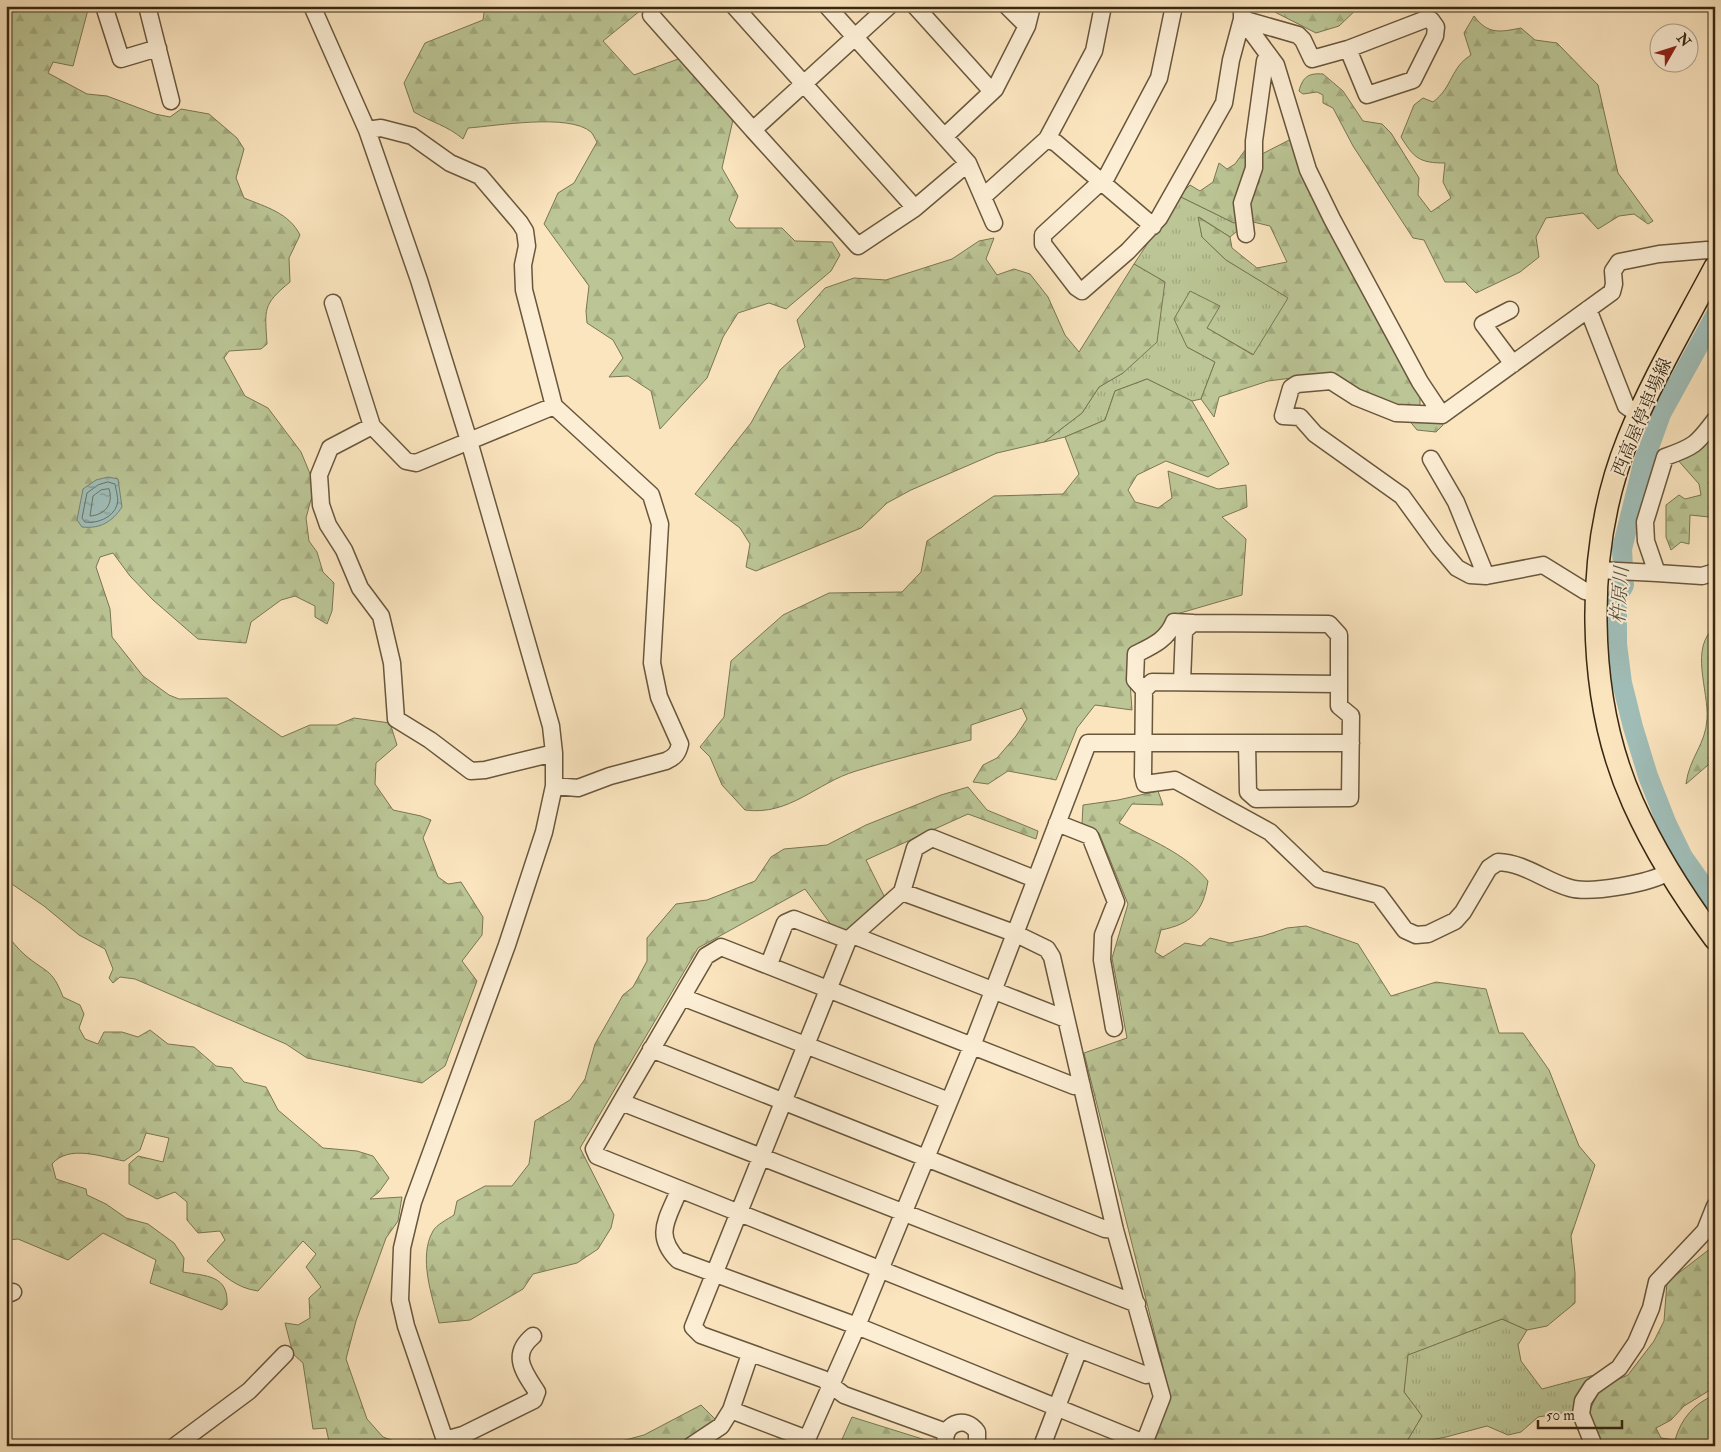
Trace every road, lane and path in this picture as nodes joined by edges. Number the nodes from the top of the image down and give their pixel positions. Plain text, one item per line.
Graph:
1 (104, 6) edge
2 (147, 6) edge
3 (312, 6) edge
4 (734, 6) edge
5 (827, 6) edge
6 (889, 6) edge
7 (915, 6) edge
8 (1007, 6) edge
9 (1032, 6) edge
10 (1103, 6) edge
11 (1174, 6) edge
12 (1242, 13) edge
13 (651, 14) dead end
14 (1027, 26) junction
15 (856, 38) junction
16 (158, 48) junction
17 (1348, 49) junction
18 (1269, 56) junction
19 (804, 84) junction
20 (994, 89) junction
21 (171, 101) dead end
22 (367, 130) junction
23 (753, 130) junction
24 (945, 136) junction
25 (1047, 139) junction
26 (968, 163) junction
27 (1102, 182) junction
28 (984, 196) junction
29 (915, 208) junction
30 (994, 223) dead end
31 (1153, 226) junction
32 (1246, 234) dead end
33 (1715, 252) edge
34 (1715, 267) edge
35 (333, 303) dead end
36 (1588, 309) junction
37 (1510, 310) dead end
38 (1513, 364) junction
39 (554, 406) junction
40 (1442, 415) junction
41 (1639, 416) junction
42 (1715, 420) edge
43 (372, 426) junction
44 (469, 441) junction
45 (1431, 459) dead end
46 (1607, 571) junction
47 (1715, 572) edge
48 (1649, 573) junction
49 (1486, 576) junction
50 (1597, 594) junction
51 (1193, 623) junction
52 (1182, 682) junction
53 (1338, 684) junction
54 (1144, 690) junction
55 (1143, 743) junction
56 (1247, 743) junction
57 (1351, 743) junction
58 (554, 753) junction
59 (554, 786) junction
60 (1057, 823) junction
61 (1668, 872) junction
62 (1035, 879) junction
63 (902, 892) junction
64 (1014, 933) junction
65 (851, 938) junction
66 (1715, 938) edge
67 (769, 964) junction
68 (829, 989) junction
69 (993, 991) junction
70 (682, 997) junction
71 (1066, 1019) junction
72 (1114, 1028) dead end
73 (806, 1045) junction
74 (972, 1046) junction
75 (650, 1049) junction
76 (1082, 1086) junction
77 (783, 1101) junction
78 (949, 1101) junction
79 (622, 1102) junction
80 (760, 1157) junction
81 (926, 1157) junction
82 (679, 1190) junction
83 (1715, 1206) edge
84 (903, 1213) junction
85 (739, 1214) junction
86 (1115, 1230) junction
87 (880, 1269) junction
88 (714, 1273) junction
89 (1137, 1304) junction
90 (857, 1326) junction
91 (533, 1336) dead end
92 (1079, 1349) junction
93 (284, 1354) dead end
94 (750, 1354) junction
95 (1155, 1372) junction
96 (832, 1386) junction
97 (1056, 1408) junction
98 (731, 1410) junction
99 (946, 1439) edge
100 (805, 1442) edge
101 (446, 1443) edge
102 (1143, 1444) edge
103 (175, 1446) edge
104 (691, 1446) edge
105 (978, 1446) edge
106 (1042, 1446) edge
107 (1594, 1446) edge

1 - 16 street
2 - 16 street
3 - 22 street
4 - 19 street
5 - 15 street
6 - 15 street
7 - 20 street
8 - 14 street
9 - 14 street
10 - 25 street
11 - 27 street
12 - 17 street
12 - 18 street
12 - 31 street
13 - 23 street
14 - 20 street
15 - 19 street
15 - 24 street
16 - 21 street
17 - 17 street
18 - 32 street
18 - 40 street
19 - 23 street
19 - 29 street
20 - 24 street
22 - 39 street
22 - 44 street
23 - 29 street
24 - 26 street
25 - 27 street
25 - 28 street
26 - 28 street
26 - 29 street
27 - 31 street
27 - 31 street
28 - 30 street
33 - 36 street
34 - 41 main road, 西高屋停車場線
35 - 43 street
36 - 38 street
36 - 41 street
37 - 38 street
38 - 40 street
39 - 44 street
39 - 59 street
40 - 49 street
41 - 46 main road, 西高屋停車場線
42 - 48 street
43 - 44 street
43 - 58 street
44 - 58 street
45 - 49 street
46 - 48 street
46 - 50 main road, 西高屋停車場線
47 - 48 street
49 - 50 street
50 - 61 main road, 西高屋停車場線
51 - 52 street
51 - 53 street
51 - 54 street
52 - 53 street
52 - 54 street
53 - 57 street
54 - 55 street
55 - 56 street
55 - 60 street
55 - 61 street
56 - 57 street
56 - 57 street
58 - 59 street
59 - 101 street
60 - 62 street
60 - 72 street
61 - 66 main road, 西高屋停車場線
62 - 63 street
62 - 64 street
63 - 64 street
63 - 65 street
64 - 69 street
64 - 71 street
65 - 67 street
65 - 68 street
65 - 69 street
67 - 68 street
67 - 70 street
68 - 73 street
68 - 74 street
69 - 71 street
69 - 74 street
70 - 73 street
70 - 75 street
71 - 76 street
73 - 77 street
73 - 78 street
74 - 76 street
74 - 78 street
75 - 77 street
75 - 79 street
76 - 86 street
77 - 80 street
77 - 81 street
78 - 81 street
79 - 80 street
79 - 82 street
80 - 84 street
80 - 85 street
81 - 84 street
81 - 86 street
82 - 85 street
82 - 88 street
83 - 107 street
84 - 87 street
84 - 89 street
85 - 87 street
85 - 88 street
86 - 89 street
87 - 90 street
87 - 92 street
88 - 90 street
88 - 94 street
89 - 95 street
90 - 96 street
90 - 97 street
91 - 101 street
92 - 95 street
92 - 97 street
93 - 103 street
94 - 96 street
94 - 98 street
95 - 102 street
96 - 99 street
96 - 100 street
97 - 102 street
97 - 106 street
98 - 100 street
98 - 104 street
99 - 105 street

